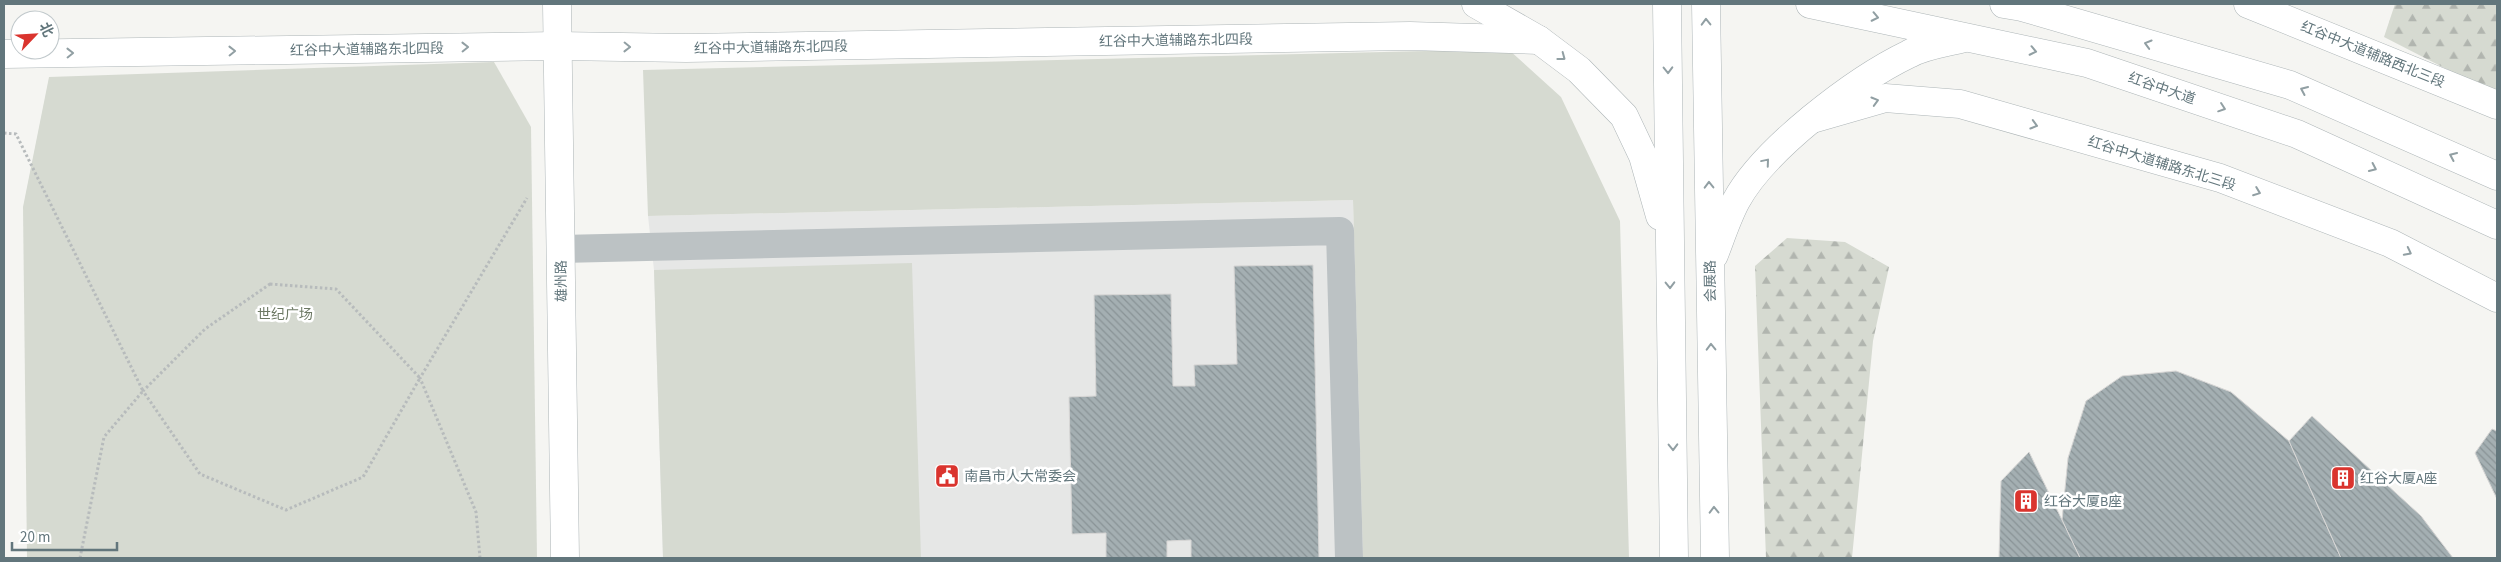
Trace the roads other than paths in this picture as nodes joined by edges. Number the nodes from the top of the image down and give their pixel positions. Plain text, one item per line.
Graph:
1 (557, 4) edge
2 (1476, 4) edge
3 (1666, 4) edge
4 (1706, 4) edge
5 (1810, 4) edge
6 (2004, 4) edge
7 (2248, 4) edge
8 (1968, 37) junction
9 (1539, 40) junction
10 (558, 46) junction
11 (4, 54) edge
12 (2497, 105) edge
13 (1812, 119) junction
14 (2497, 176) edge
15 (2497, 225) edge
16 (561, 249) junction
17 (1670, 253) junction
18 (1710, 265) junction
19 (2497, 298) edge
20 (565, 558) edge
21 (1349, 558) edge
22 (1674, 558) edge
23 (1715, 558) edge

1 - 10 street, 雄州路
2 - 9 street
3 -> 17 street
18 -> 4 street, 会展路
5 -> 8 street, 红谷中大道
14 -> 6 street
7 - 12 street, 红谷中大道辅路西北三段
8 - 13 street
8 -> 15 street, 红谷中大道
10 -> 9 street, 红谷中大道辅路东北四段
9 -> 17 street
11 -> 10 street, 红谷中大道辅路东北四段
10 - 16 street, 雄州路
18 -> 13 street
13 -> 19 street, 红谷中大道辅路东北三段
16 - 20 street, 雄州路
16 - 21 street
17 -> 22 street
23 -> 18 street, 会展路

